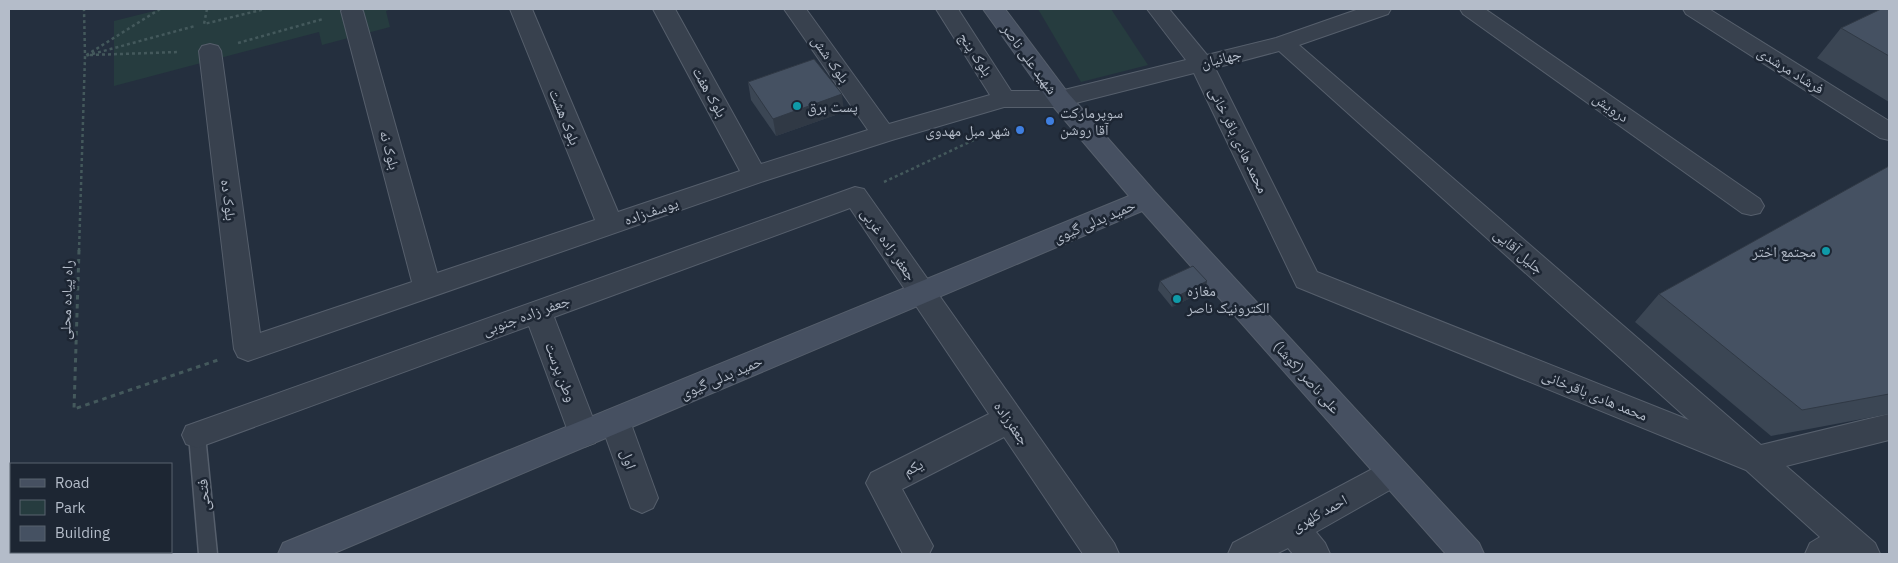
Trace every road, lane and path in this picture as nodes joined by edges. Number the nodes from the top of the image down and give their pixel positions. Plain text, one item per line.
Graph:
1 (84, 9) edge
2 (207, 9) edge
3 (265, 9) edge
4 (521, 9) edge
5 (664, 9) edge
6 (795, 9) edge
7 (947, 9) edge
8 (994, 9) edge
9 (1158, 9) edge
10 (1471, 9) edge
11 (1694, 9) edge
12 (1372, 10) edge
13 (352, 11) dead end
14 (1283, 43) junction
15 (210, 51) joint
16 (85, 56) junction
17 (1201, 63) junction
18 (1004, 99) junction
19 (1060, 99) junction
20 (1889, 132) edge
21 (883, 134) junction
22 (980, 137) dead end
23 (755, 175) junction
24 (856, 196) junction
25 (1146, 199) junction
26 (1751, 206) dead end
27 (610, 225) junction
28 (1307, 279) joint
29 (427, 288) junction
30 (923, 292) junction
31 (538, 311) junction
32 (248, 350) junction
33 (1009, 419) junction
34 (615, 421) junction
35 (1889, 427) edge
36 (584, 434) junction
37 (198, 435) joint
38 (1756, 460) junction
39 (1393, 472) junction
40 (642, 498) dead end
41 (1292, 528) junction
42 (916, 546) dead end
43 (1843, 549) edge
44 (208, 554) edge
45 (295, 554) edge
46 (1102, 554) edge
47 (1245, 554) edge
48 (1313, 554) edge
49 (1467, 554) edge

1 - 16 path, راه پیاده محلی
2 - 3 path
4 - 27 street, بلوک هشت
5 - 23 street, بلوک هفت
6 - 21 street, بلوک شش
7 - 18 street, بلوک پنج
8 - 19 street, شهید علی ناصر
9 - 17 street, محمد هادی باقر خانی
10 - 26 street, درویش
11 - 20 street, فرشاد مرشدی
12 - 14 street, جهانیان
13 - 29 street, بلوک نه
14 - 17 street, جهانیان
14 - 38 street, جلیل آقایی
15 - 16 path
15 - 32 street, بلوک ده
16 - 32 path, راه پیاده محلی
17 - 19 street, جهانیان
17 - 28 street, محمد هادی باقر خانی
18 - 19 street, یوسف‌زاده
18 - 21 street, یوسف‌زاده
19 - 25 street, شهید علی ناصر
21 - 23 street, یوسف‌زاده
22 - 24 path
23 - 27 street, یوسف‌زاده
24 - 30 street, جعفر زاده غربی
24 - 31 street, جعفر زاده جنوبی
25 - 30 street, حمید بدلی گیوی
25 - 39 street, علی ناصر (کوشا)
27 - 29 street, یوسف‌زاده
28 - 38 street, محمد هادی باقرخانی
29 - 32 street, یوسف‌زاده
30 - 33 street, جعفرزاده
30 - 34 street, حمید بدلی گیوی
31 - 36 street, وطن پرست
31 - 37 street, جعفر زاده جنوبی
33 - 42 street, یکم
33 - 46 street, جعفرزاده
34 - 36 street, حمید بدلی گیوی
34 - 40 street, اول
35 - 38 street
36 - 45 street, حمید بدلی گیوی
37 - 44 lane, فتحی
38 - 43 street, جلیل آقایی
39 - 41 street, احمد کلهری
39 - 49 street, علی ناصر (کوشا)
41 - 47 street, احمد کلهری
41 - 48 street

